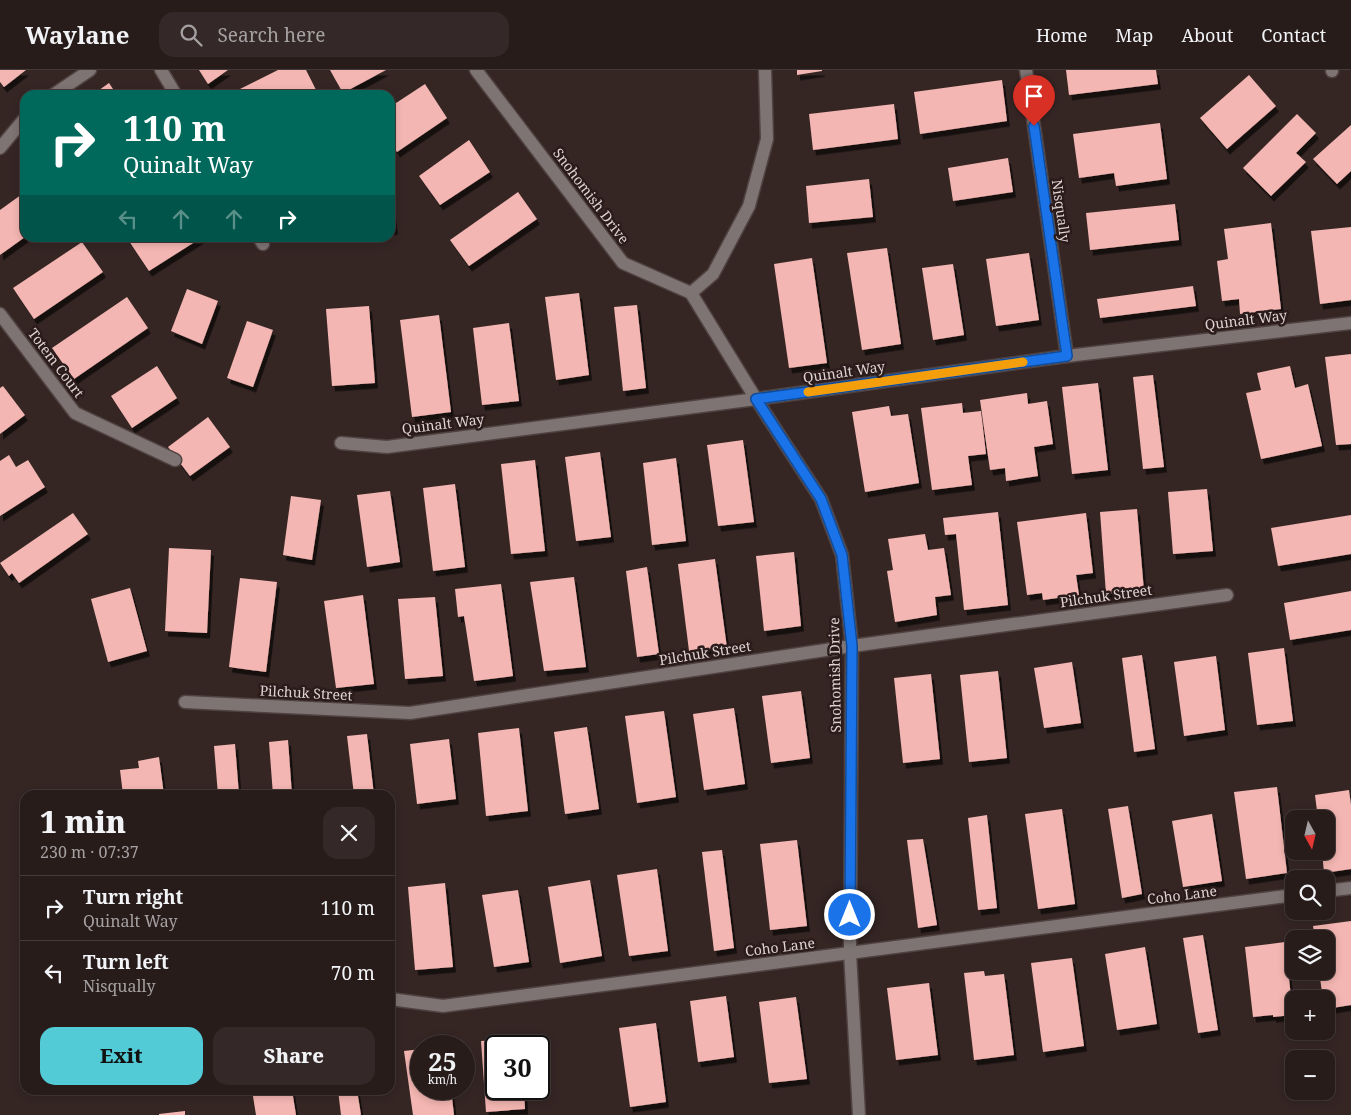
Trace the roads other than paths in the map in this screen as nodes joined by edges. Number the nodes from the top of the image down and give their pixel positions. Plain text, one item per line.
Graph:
1 (90, 70) edge
2 (162, 70) edge
3 (476, 70) edge
4 (765, 70) edge
5 (1026, 70) edge
6 (60, 90) edge
7 (173, 90) edge
8 (20, 124) edge
9 (0, 148) edge
10 (691, 293) junction
11 (0, 314) edge
12 (1351, 323) edge
13 (1067, 356) junction
14 (756, 399) junction
15 (341, 443) dead end
16 (175, 460) dead end
17 (1228, 595) dead end
18 (852, 646) junction
19 (185, 702) dead end
20 (1351, 888) edge
21 (1335, 890) edge
22 (1285, 896) edge
23 (850, 953) junction
24 (395, 1000) edge
25 (859, 1115) edge

1 - 6 street
2 - 7 street
3 - 10 street, Snohomish Drive
4 - 10 street
5 - 13 street, Nisqually
8 - 9 street
10 - 14 street, Snohomish Drive
11 - 16 street, Totem Court
12 - 13 street, Quinalt Way
13 - 14 street, Quinalt Way
14 - 15 street, Quinalt Way
14 - 18 street, Snohomish Drive
17 - 18 street, Pilchuk Street
18 - 19 street, Pilchuk Street
18 - 23 street, Snohomish Drive
20 - 21 street
22 - 23 street, Coho Lane
23 - 24 street, Coho Lane
23 - 25 street, Snohomish Drive

